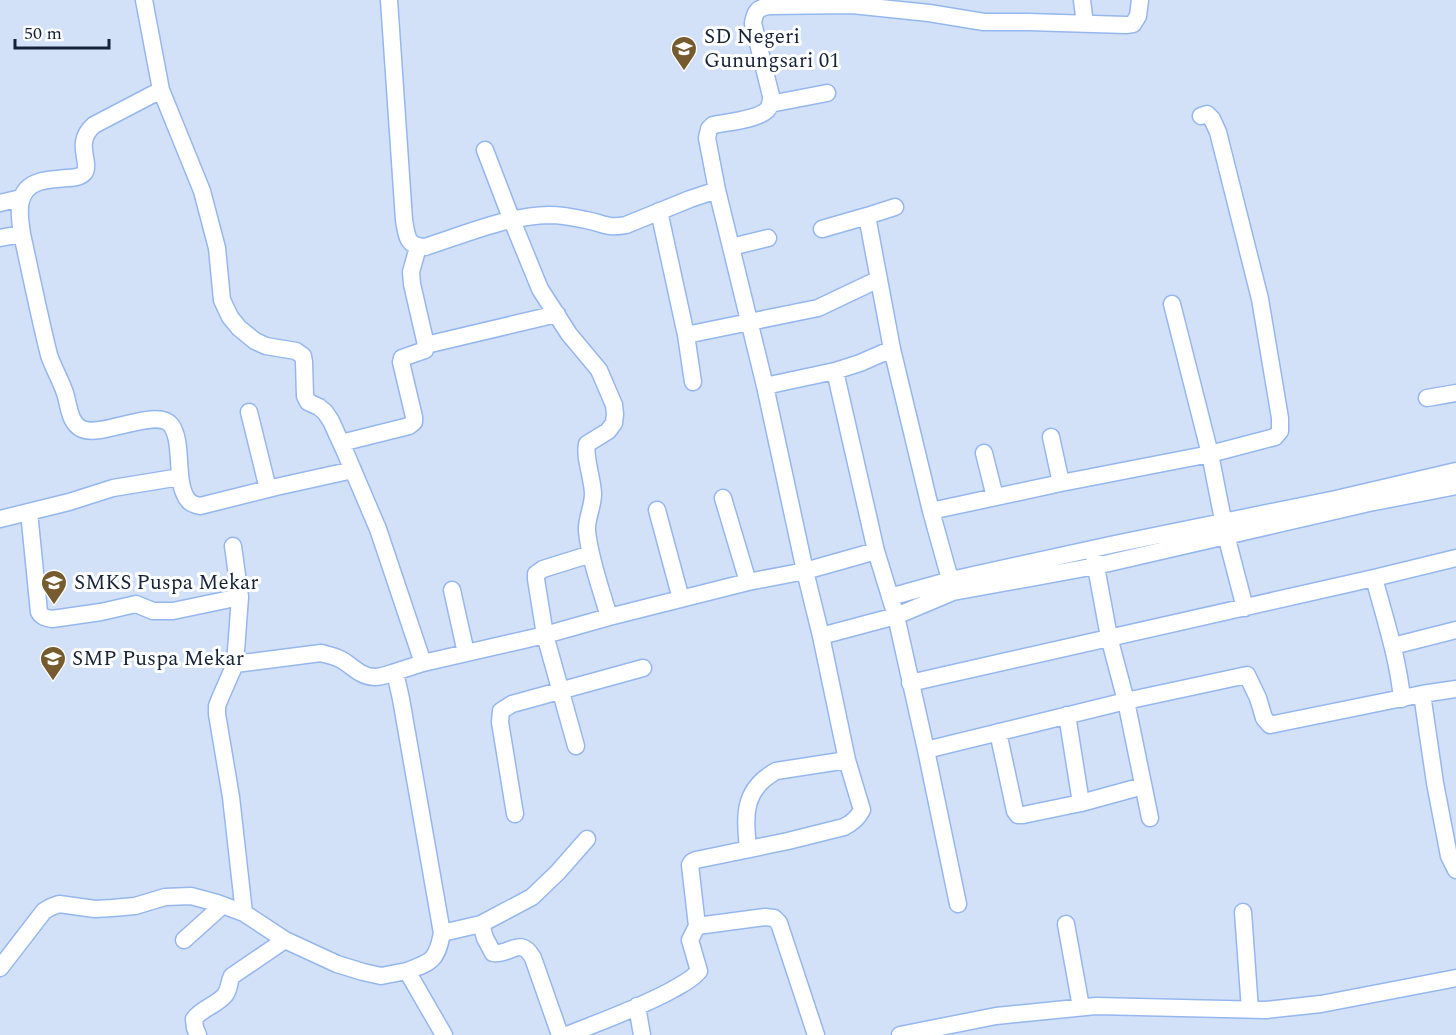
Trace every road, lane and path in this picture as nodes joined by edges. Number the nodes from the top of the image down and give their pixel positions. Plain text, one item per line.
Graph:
1 (144, 0) edge
2 (389, 0) edge
3 (1082, 0) edge
4 (1140, 0) edge
5 (761, 4) edge
6 (929, 6) edge
7 (1085, 24) junction
8 (161, 90) junction
9 (827, 93) dead end
10 (770, 104) junction
11 (1201, 116) dead end
12 (486, 150) dead end
13 (717, 190) junction
14 (21, 198) junction
15 (0, 203) edge
16 (895, 207) dead end
17 (659, 211) junction
18 (867, 216) junction
19 (511, 218) junction
20 (822, 229) dead end
21 (22, 234) junction
22 (0, 238) edge
23 (768, 238) dead end
24 (417, 247) junction
25 (731, 247) junction
26 (879, 279) junction
27 (1172, 304) dead end
28 (557, 314) junction
29 (750, 322) junction
30 (686, 335) junction
31 (426, 345) junction
32 (892, 349) junction
33 (835, 371) junction
34 (693, 382) dead end
35 (765, 386) junction
36 (1456, 393) edge
37 (1427, 398) dead end
38 (249, 412) dead end
39 (1051, 437) dead end
40 (341, 443) junction
41 (984, 453) dead end
42 (1210, 454) junction
43 (353, 470) junction
44 (1456, 471) edge
45 (180, 477) junction
46 (1061, 483) junction
47 (1456, 486) edge
48 (268, 489) junction
49 (1398, 491) junction
50 (995, 497) junction
51 (723, 498) dead end
52 (657, 510) dead end
53 (931, 511) junction
54 (29, 513) junction
55 (0, 519) edge
56 (1225, 529) junction
57 (233, 546) dead end
58 (1093, 549) junction
59 (876, 551) junction
60 (591, 554) junction
61 (1456, 558) edge
62 (1096, 566) junction
63 (805, 571) junction
64 (1374, 579) junction
65 (748, 582) junction
66 (952, 586) junction
67 (452, 590) dead end
68 (240, 597) junction
69 (890, 597) junction
70 (681, 599) junction
71 (1245, 608) junction
72 (896, 616) junction
73 (609, 617) junction
74 (1456, 630) edge
75 (545, 635) junction
76 (821, 636) junction
77 (1109, 637) junction
78 (1393, 646) junction
79 (466, 654) junction
80 (423, 663) junction
81 (235, 664) junction
82 (643, 668) dead end
83 (395, 672) junction
84 (910, 683) junction
85 (1456, 689) edge
86 (561, 692) junction
87 (1422, 694) junction
88 (1402, 699) junction
89 (1126, 701) junction
90 (1066, 715) junction
91 (999, 732) junction
92 (576, 746) dead end
93 (926, 750) junction
94 (847, 760) junction
95 (1143, 786) junction
96 (1081, 803) junction
97 (515, 814) dead end
98 (1150, 818) dead end
99 (587, 839) dead end
100 (748, 849) junction
101 (1456, 870) edge
102 (958, 904) dead end
103 (223, 905) junction
104 (1243, 912) dead end
105 (244, 913) junction
106 (481, 924) junction
107 (1066, 924) dead end
108 (697, 926) junction
109 (442, 933) junction
110 (184, 939) dead end
111 (285, 940) junction
112 (0, 968) edge
113 (407, 970) junction
114 (1456, 978) edge
115 (637, 1006) junction
116 (1081, 1007) junction
117 (1250, 1010) junction
118 (198, 1035) edge
119 (444, 1035) edge
120 (560, 1035) edge
121 (567, 1035) edge
122 (642, 1035) edge
123 (816, 1035) edge
124 (900, 1035) edge

1 - 8 street
2 - 24 street
3 - 7 street
4 - 7 street
5 - 6 street
5 - 10 street
6 - 7 street
8 - 14 street
8 - 40 street
9 - 10 street
10 - 13 street
11 - 42 street
12 - 19 street
13 - 17 street
13 - 25 street
14 - 15 street
14 - 21 street
16 - 18 street
17 - 19 street
17 - 30 street
18 - 20 street
18 - 26 street
19 - 24 street
19 - 28 street
21 - 22 street
21 - 45 street
23 - 25 street
24 - 31 street
25 - 29 street
26 - 29 street
26 - 32 street
27 - 42 street
28 - 31 street
28 - 60 street
29 - 30 street
29 - 35 street
30 - 34 street
31 - 40 street
32 - 33 street
32 - 53 street
33 - 35 street
33 - 59 street
35 - 63 street
36 - 37 street
38 - 48 street
39 - 46 street
40 - 43 street
41 - 50 street
42 - 46 street
42 - 56 street
43 - 48 street
43 - 80 street
44 - 49 street
45 - 48 street
45 - 54 street
46 - 50 street
47 - 49 street
49 - 56 street
50 - 53 street
51 - 65 street
52 - 70 street
53 - 66 street
54 - 55 street
54 - 68 street
56 - 58 street
56 - 62 street
56 - 71 street
57 - 68 street
58 - 62 street
58 - 66 street
59 - 63 street
59 - 69 street
60 - 73 street
60 - 75 street
61 - 64 street
62 - 66 street
62 - 77 street
63 - 65 street
63 - 76 street
64 - 71 street
64 - 78 street
65 - 70 street
66 - 69 street
66 - 72 street
67 - 79 street
68 - 81 street
69 - 72 street
70 - 73 street
71 - 77 street
72 - 76 street
72 - 84 street
73 - 75 street
74 - 78 street
75 - 79 street
75 - 86 street
76 - 94 street
77 - 84 street
77 - 89 street
78 - 88 street
79 - 80 street
80 - 83 street
81 - 83 street
81 - 105 street
82 - 86 street
83 - 109 street
84 - 93 street
85 - 87 street
86 - 92 street
86 - 97 street
87 - 88 street
87 - 101 street
88 - 89 street
89 - 90 street
89 - 95 street
90 - 91 street
90 - 96 street
91 - 93 street
91 - 96 street
93 - 102 street
94 - 100 street
94 - 100 street
95 - 96 street
95 - 98 street
99 - 106 street
100 - 108 street
103 - 105 street
103 - 110 street
103 - 112 street
104 - 117 street
105 - 111 street
106 - 109 street
106 - 120 street
107 - 116 street
108 - 115 street
108 - 123 street
109 - 113 street
111 - 113 street
111 - 118 street
113 - 119 street
114 - 117 street
115 - 121 street
115 - 122 street
116 - 117 street
116 - 124 street

